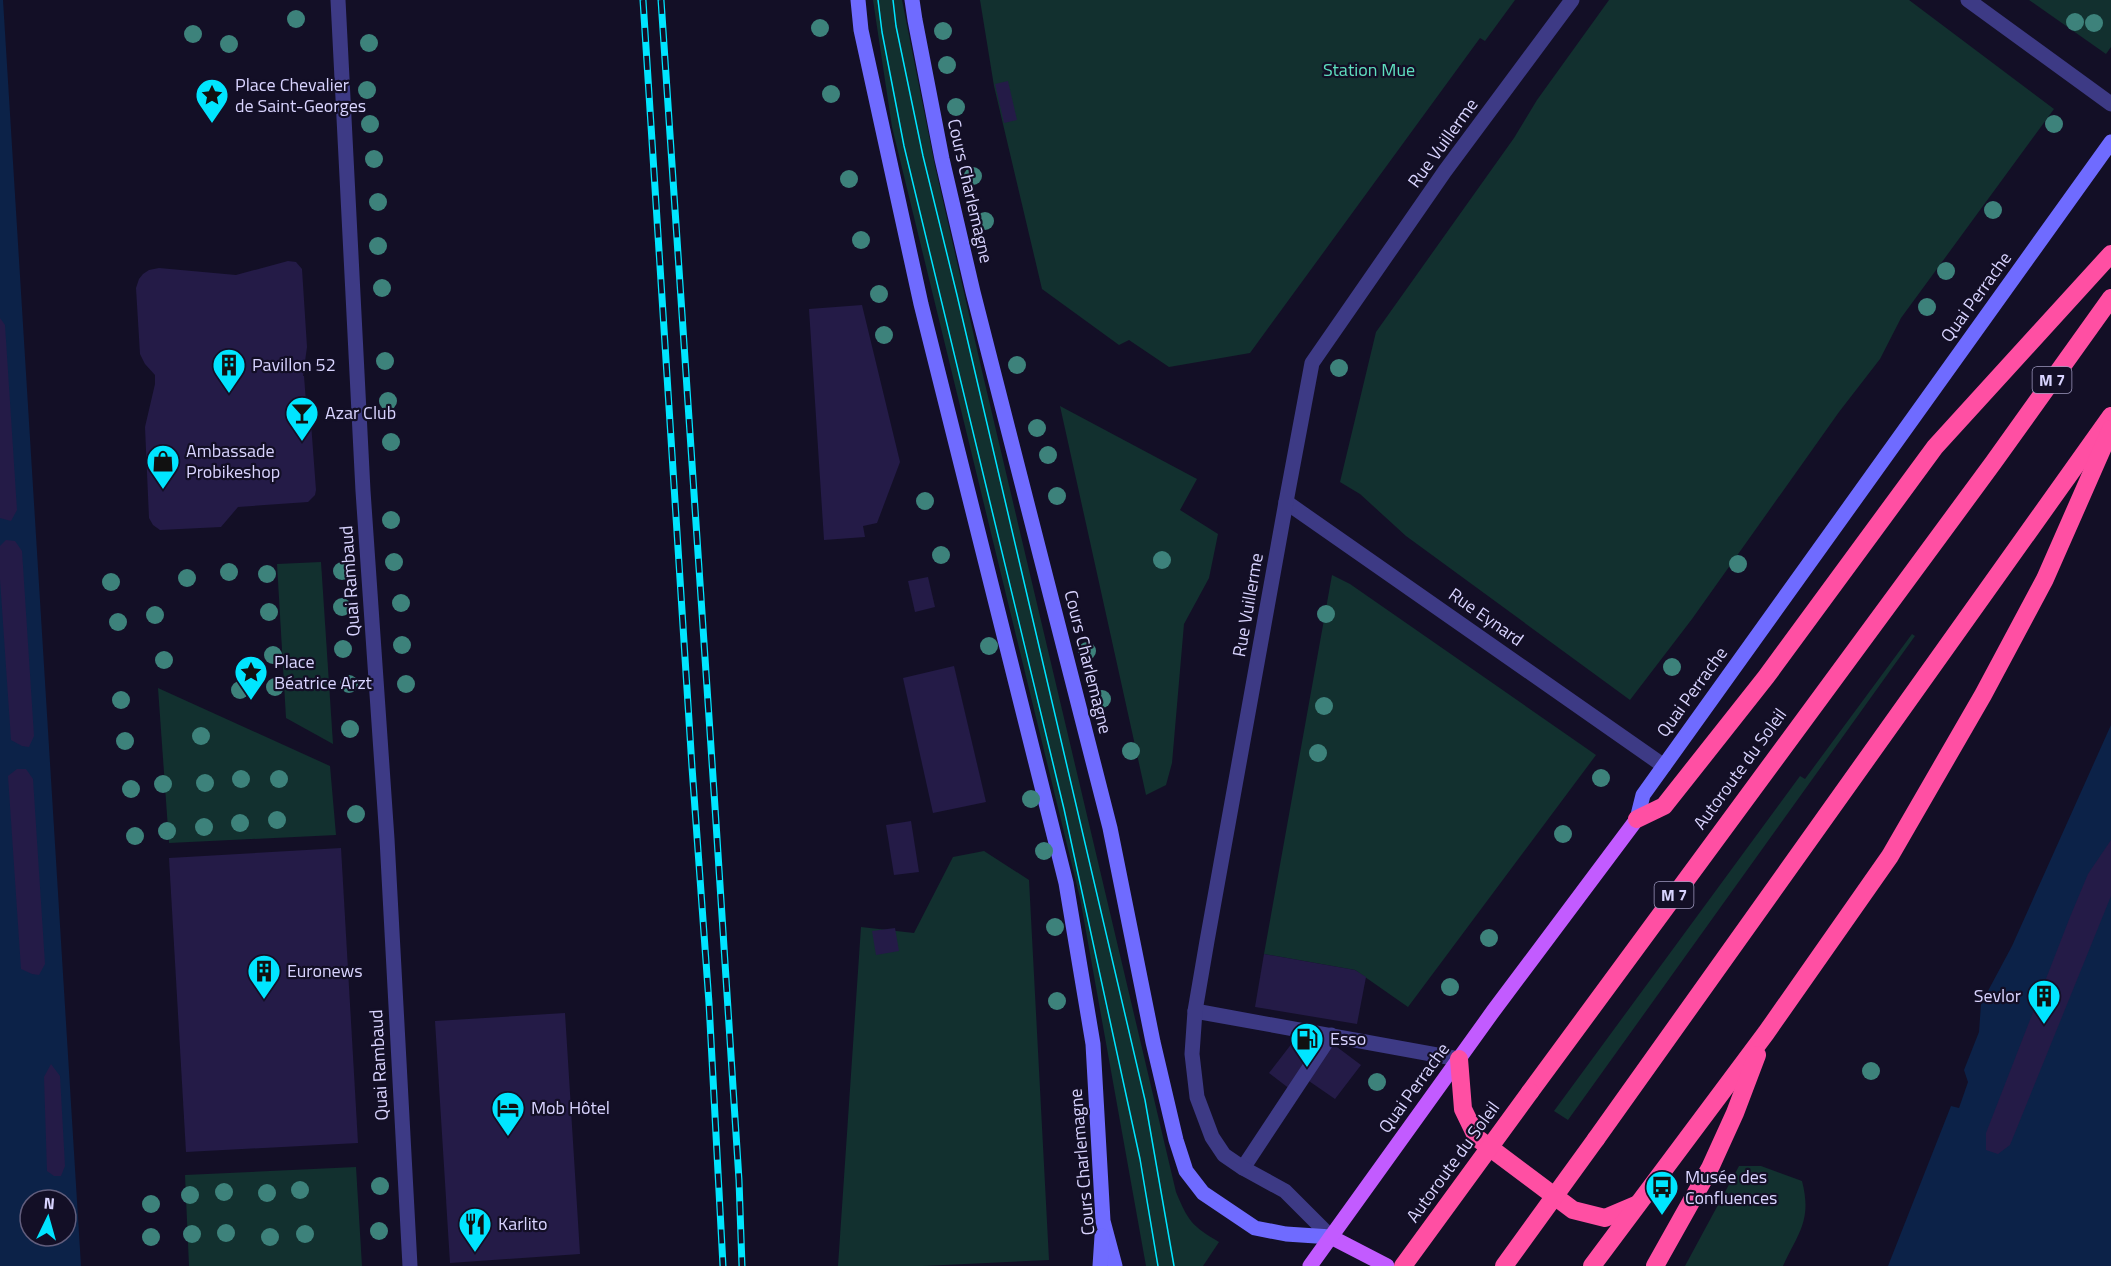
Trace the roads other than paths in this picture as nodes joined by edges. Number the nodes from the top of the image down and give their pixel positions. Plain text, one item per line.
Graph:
1 (338, 0) edge
2 (858, 0) edge
3 (912, 0) edge
4 (1572, 0) edge
5 (1968, 0) edge
6 (2111, 104) edge
7 (2111, 142) edge
8 (2111, 254) edge
9 (2111, 298) edge
10 (2111, 416) edge
11 (2111, 429) edge
12 (1286, 502) junction
13 (1664, 766) junction
14 (1637, 819) junction
15 (1195, 1011) junction
16 (1766, 1033) junction
17 (1331, 1035) junction
18 (1459, 1059) junction
19 (1243, 1168) junction
20 (1638, 1204) junction
21 (1103, 1221) junction
22 (1331, 1237) junction
23 (410, 1266) edge
24 (1100, 1266) edge
25 (1115, 1266) edge
26 (1310, 1266) edge
27 (1387, 1266) edge
28 (1403, 1266) edge
29 (1504, 1266) edge
30 (1592, 1266) edge
31 (1654, 1266) edge

1 - 23 street, Quai Rambaud
2 - 21 street, Cours Charlemagne
3 - 22 street, Cours Charlemagne
4 - 12 street, Rue Vuillerme
5 - 6 street
7 - 13 street, Quai Perrache
8 - 14 highway
9 - 28 highway, Autoroute du Soleil / M 7, bridge
10 - 29 highway, bridge
11 - 16 highway
12 - 13 street, Rue Eynard
12 - 15 street, Rue Vuillerme
13 - 14 street, Quai Perrache
14 - 18 main road, Quai Perrache
15 - 17 street
15 - 19 street, Rue Vuillerme
16 - 20 highway
16 - 31 highway
17 - 18 street
17 - 19 street
18 - 20 highway
18 - 22 main road, Quai Perrache
19 - 22 street, Rue Vuillerme
20 - 30 highway
21 - 24 street
21 - 25 street, Cours Charlemagne
22 - 26 main road, Quai Perrache
22 - 27 main road

